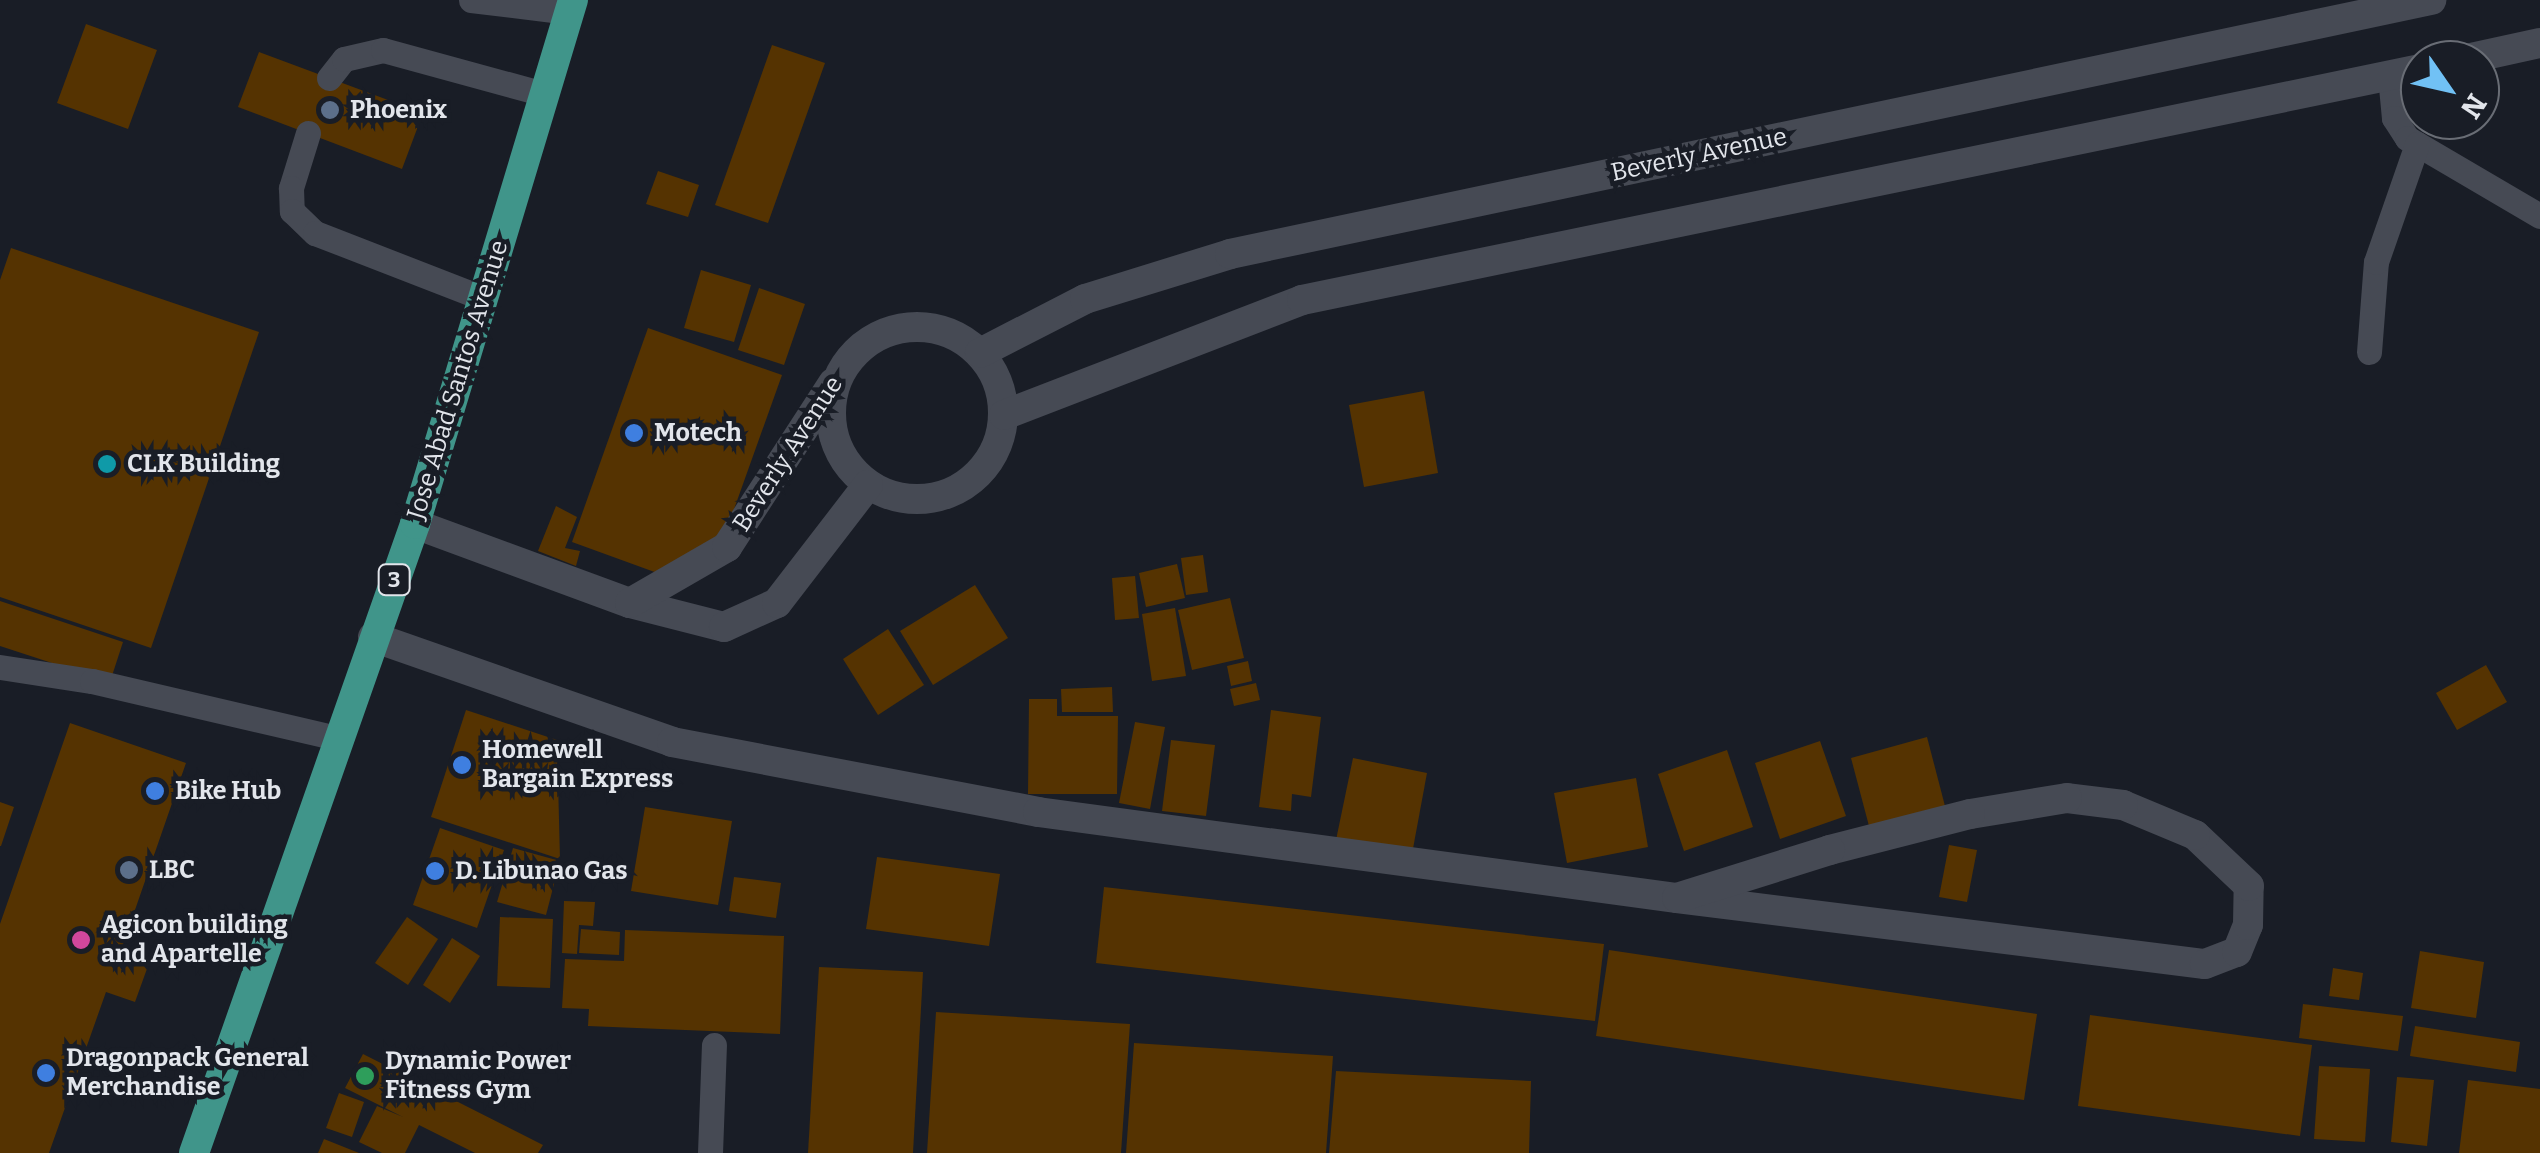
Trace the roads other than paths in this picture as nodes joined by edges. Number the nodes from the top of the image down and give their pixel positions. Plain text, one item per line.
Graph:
1 (471, 0) edge
2 (2431, 0) edge
3 (571, 6) edge
4 (2540, 43) edge
5 (2500, 52) edge
6 (2400, 74) edge
7 (2390, 76) junction
8 (328, 78) dead end
9 (544, 94) junction
10 (308, 133) dead end
11 (2417, 144) junction
12 (2540, 216) edge
13 (482, 298) junction
14 (2369, 352) dead end
15 (980, 353) junction
16 (844, 367) junction
17 (1004, 414) junction
18 (868, 485) junction
19 (414, 524) junction
20 (630, 603) junction
21 (373, 638) junction
22 (0, 668) edge
23 (337, 738) junction
24 (1678, 898) junction
25 (714, 1045) dead end
26 (194, 1153) edge
27 (710, 1153) edge

1 - 3 lane
2 - 15 street, Beverly Avenue
3 - 9 highway, Jose Abad Santos Avenue / 3
4 - 5 street
6 - 7 street
7 - 11 lane
7 - 17 street
8 - 9 lane
9 - 13 highway, Jose Abad Santos Avenue / 3
10 - 13 lane
11 - 12 lane
11 - 14 lane
13 - 19 highway, Jose Abad Santos Avenue / 3
15 - 16 street
15 - 17 street
16 - 18 street
16 - 20 street, Beverly Avenue
17 - 18 street
18 - 20 street
19 - 20 street
19 - 21 highway, Jose Abad Santos Avenue / 3
21 - 23 highway, Jose Abad Santos Avenue / 3
21 - 24 street
22 - 23 lane
23 - 26 highway, Jose Abad Santos Avenue / 3
24 - 24 street
25 - 27 lane

